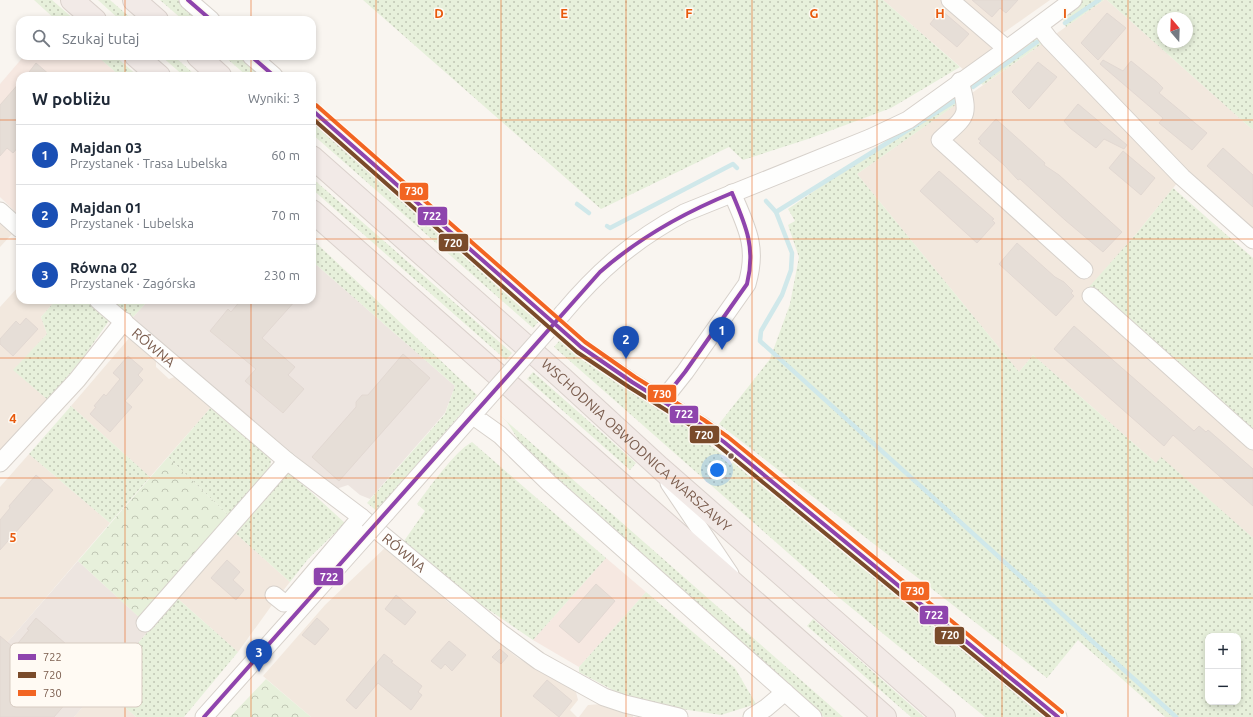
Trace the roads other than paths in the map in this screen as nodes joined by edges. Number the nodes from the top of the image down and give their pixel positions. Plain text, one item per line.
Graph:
1 (72, 0) edge
2 (134, 0) edge
3 (188, 0) edge
4 (950, 0) edge
5 (1073, 0) edge
6 (90, 16) edge
7 (152, 16) edge
8 (206, 16) edge
9 (1039, 26) junction
10 (1007, 49) junction
11 (141, 60) edge
12 (202, 60) edge
13 (256, 60) edge
14 (154, 72) edge
15 (216, 72) edge
16 (269, 72) edge
17 (960, 81) junction
18 (316, 114) edge
19 (316, 161) edge
20 (732, 194) junction
21 (0, 211) edge
22 (316, 215) edge
23 (16, 225) edge
24 (1253, 240) edge
25 (1084, 270) dead end
26 (1090, 296) dead end
27 (103, 304) edge
28 (124, 321) junction
29 (662, 401) junction
30 (475, 412) junction
31 (1253, 441) edge
32 (287, 461) junction
33 (0, 462) edge
34 (659, 467) junction
35 (361, 517) junction
36 (742, 590) junction
37 (274, 595) dead end
38 (145, 623) dead end
39 (785, 692) junction
40 (204, 717) edge
41 (679, 717) edge
42 (752, 717) edge
43 (814, 717) edge
44 (886, 717) edge
45 (944, 717) edge
46 (1058, 717) edge

1 - 6 highway
2 - 7 highway
3 - 8 street
4 - 10 street
5 - 9 street
9 - 10 street
9 - 24 street
10 - 17 street
11 - 14 highway
12 - 15 highway
13 - 16 street
17 - 20 street
17 - 25 street
18 - 29 street
19 - 34 highway, WSCHODNIA OBWODNICA WARSZAWY
20 - 29 street
20 - 30 street, bridge
21 - 23 street
22 - 36 highway
26 - 31 street
27 - 28 street, RÓWNA
28 - 32 street, RÓWNA
28 - 33 street
29 - 46 street
30 - 39 street
30 - 40 street, bridge
32 - 35 street, RÓWNA
32 - 38 street
34 - 36 street
34 - 45 highway, WSCHODNIA OBWODNICA WARSZAWY
35 - 37 street
35 - 41 street, RÓWNA
36 - 44 highway
39 - 42 street
39 - 43 street

